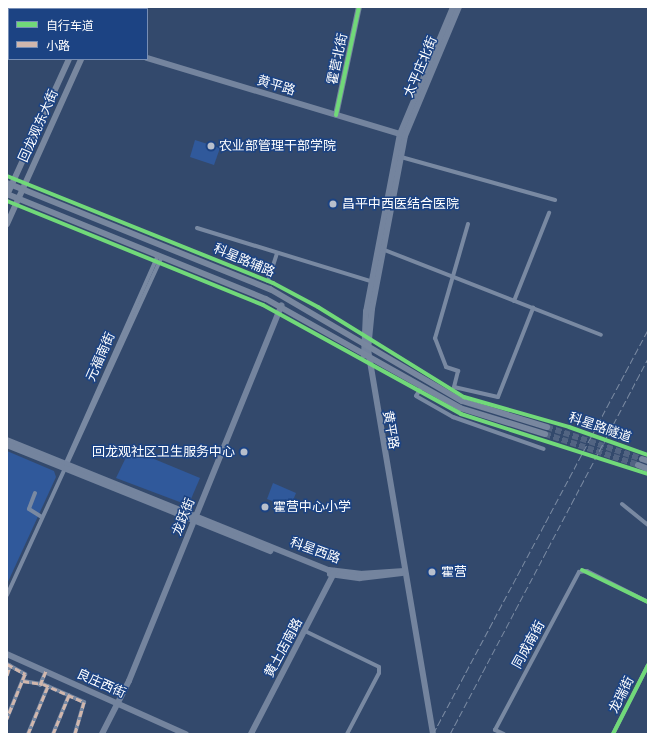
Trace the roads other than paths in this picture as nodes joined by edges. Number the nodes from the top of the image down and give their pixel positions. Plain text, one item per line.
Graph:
1 (359, 7) edge
2 (453, 7) edge
3 (459, 7) edge
4 (148, 58) edge
5 (69, 60) edge
6 (81, 60) edge
7 (336, 115) junction
8 (403, 135) junction
9 (401, 157) junction
10 (9, 184) edge
11 (23, 189) junction
12 (7, 195) edge
13 (18, 199) junction
14 (555, 200) dead end
15 (549, 212) dead end
16 (7, 224) edge
17 (468, 224) dead end
18 (197, 228) dead end
19 (380, 249) junction
20 (277, 253) junction
21 (160, 256) junction
22 (451, 276) junction
23 (268, 282) dead end
24 (374, 282) junction
25 (514, 301) junction
26 (281, 306) junction
27 (533, 308) junction
28 (601, 334) dead end
29 (366, 343) junction
30 (366, 354) junction
31 (422, 388) junction
32 (548, 427) tunnel mouth
33 (545, 434) tunnel mouth
34 (7, 440) edge
35 (7, 445) edge
36 (544, 450) dead end
37 (66, 465) junction
38 (638, 466) tunnel mouth
39 (648, 469) edge
40 (35, 493) dead end
41 (622, 504) dead end
42 (42, 517) junction
43 (195, 518) junction
44 (648, 525) edge
45 (403, 571) junction
46 (334, 573) junction
47 (7, 595) edge
48 (648, 602) edge
49 (305, 631) junction
50 (7, 654) edge
51 (9, 665) edge
52 (648, 665) edge
53 (47, 671) junction
54 (8, 672) edge
55 (23, 681) junction
56 (42, 685) junction
57 (48, 686) junction
58 (69, 696) junction
59 (118, 703) junction
60 (7, 718) edge
61 (28, 734) edge
62 (53, 734) edge
63 (76, 734) edge
64 (102, 734) edge
65 (186, 734) edge
66 (251, 734) edge
67 (347, 734) edge
68 (432, 734) edge
69 (504, 734) edge
70 (613, 734) edge

1 - 7 street, 霍营北街
2 - 8 street, 太平庄北街
3 - 8 street, 太平庄北街
4 - 7 street, 黄平路
5 - 10 main road, 回龙观东大街
6 - 11 main road, 回龙观东大街
7 - 8 street, 黄平路
8 - 9 street, 黄平路
8 - 19 street, 黄平路
9 - 14 street
9 - 19 street, 黄平路
10 - 11 main road
10 - 12 main road, 回龙观东大街
11 - 13 main road, 回龙观东大街
11 - 29 main road
12 - 13 main road
13 - 16 main road, 回龙观东大街
13 - 21 main road
15 - 25 street
17 - 22 street
18 - 20 street
19 - 22 street
19 - 24 street, 黄平路
20 - 23 street
20 - 24 street
21 - 26 main road
21 - 37 street, 元福南街
22 - 25 street
22 - 27 street
24 - 29 street, 黄平路
25 - 27 street
26 - 30 main road
26 - 43 street, 龙跃街
27 - 28 street
29 - 30 street, 黄平路
29 - 32 main road
30 - 31 main road
30 - 45 street, 黄平路
31 - 33 main road
31 - 36 street
34 - 37 street, 科星西路
35 - 37 street, 科星西路
37 - 42 street, 元福南街
37 - 43 street, 科星西路
38 - 39 main road
40 - 42 street
41 - 44 street
42 - 47 street, 元福南街
43 - 46 street, 科星西路
43 - 59 street, 龙跃街
45 - 46 street, 科星西路
45 - 68 street, 黄平路
46 - 49 street, 黄土店南路
48 - 69 street, 同成南街
49 - 66 street, 黄土店南路
49 - 67 street
50 - 53 street, 良庄西街
51 - 54 street
51 - 55 street
52 - 70 street, 龙瑞街
53 - 56 street
53 - 59 street, 良庄西街
55 - 56 street
55 - 60 street
56 - 57 street
57 - 58 street
57 - 61 street
58 - 62 street
58 - 63 street
59 - 64 street, 龙跃街
59 - 65 street, 良庄西街

